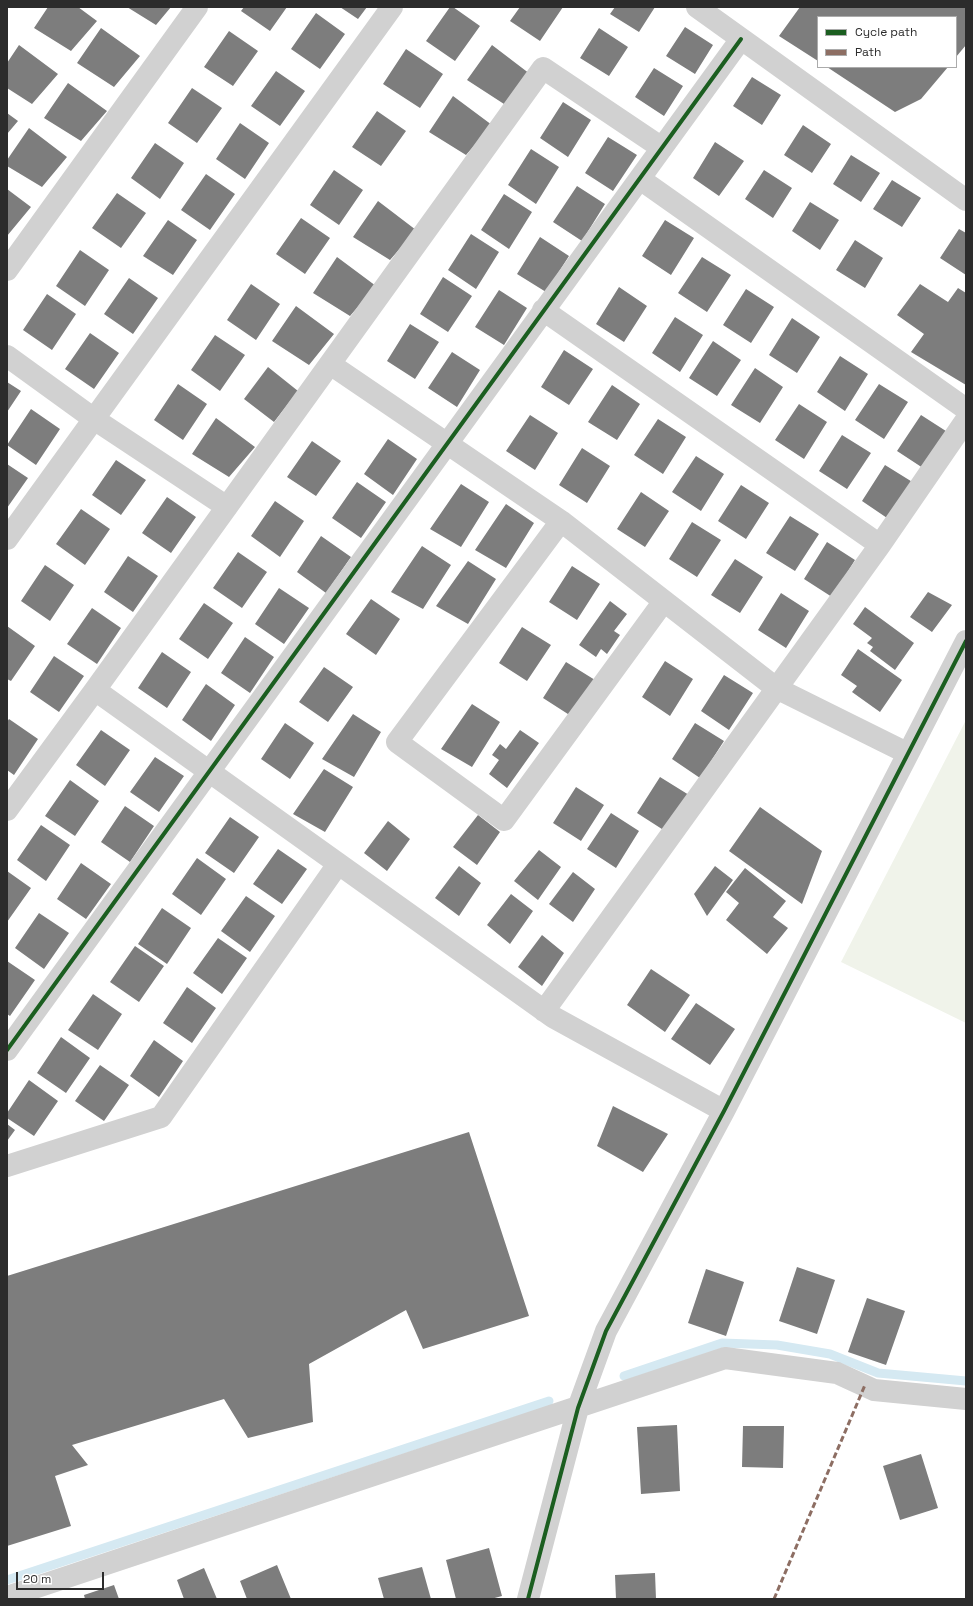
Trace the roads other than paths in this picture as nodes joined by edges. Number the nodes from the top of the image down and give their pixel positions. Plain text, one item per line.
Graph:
1 (197, 7) edge
2 (392, 7) edge
3 (697, 7) edge
4 (741, 39) junction
5 (662, 148) junction
6 (640, 178) junction
7 (966, 200) edge
8 (7, 270) edge
9 (543, 310) junction
10 (7, 356) edge
11 (330, 364) junction
12 (966, 409) edge
13 (94, 419) junction
14 (966, 420) edge
15 (447, 444) junction
16 (227, 507) junction
17 (561, 521) junction
18 (7, 539) edge
19 (880, 545) junction
20 (664, 601) junction
21 (966, 641) edge
22 (776, 688) junction
23 (95, 690) junction
24 (907, 753) junction
25 (208, 771) junction
26 (7, 810) edge
27 (338, 864) junction
28 (544, 1011) junction
29 (10, 1039) edge
30 (724, 1111) junction
31 (7, 1166) edge
32 (966, 1399) edge
33 (578, 1408) junction
34 (7, 1597) edge
35 (528, 1599) edge

1 - 8 street
2 - 13 street
3 - 4 street
4 - 5 street
4 - 7 street
5 - 6 street
5 - 11 street
6 - 9 street
6 - 12 street
9 - 15 street
9 - 19 street
10 - 13 street
11 - 15 street
11 - 16 street
13 - 16 street
13 - 18 street
14 - 19 street
15 - 17 street
15 - 25 street
16 - 23 street
17 - 20 street
17 - 20 street
19 - 22 street
20 - 22 street
21 - 24 street
22 - 24 street
22 - 28 street
23 - 25 street
23 - 26 street
24 - 30 street
25 - 27 street
25 - 29 street
27 - 28 street
27 - 31 street
28 - 30 street
30 - 33 street
32 - 33 street
33 - 34 street
33 - 35 street

